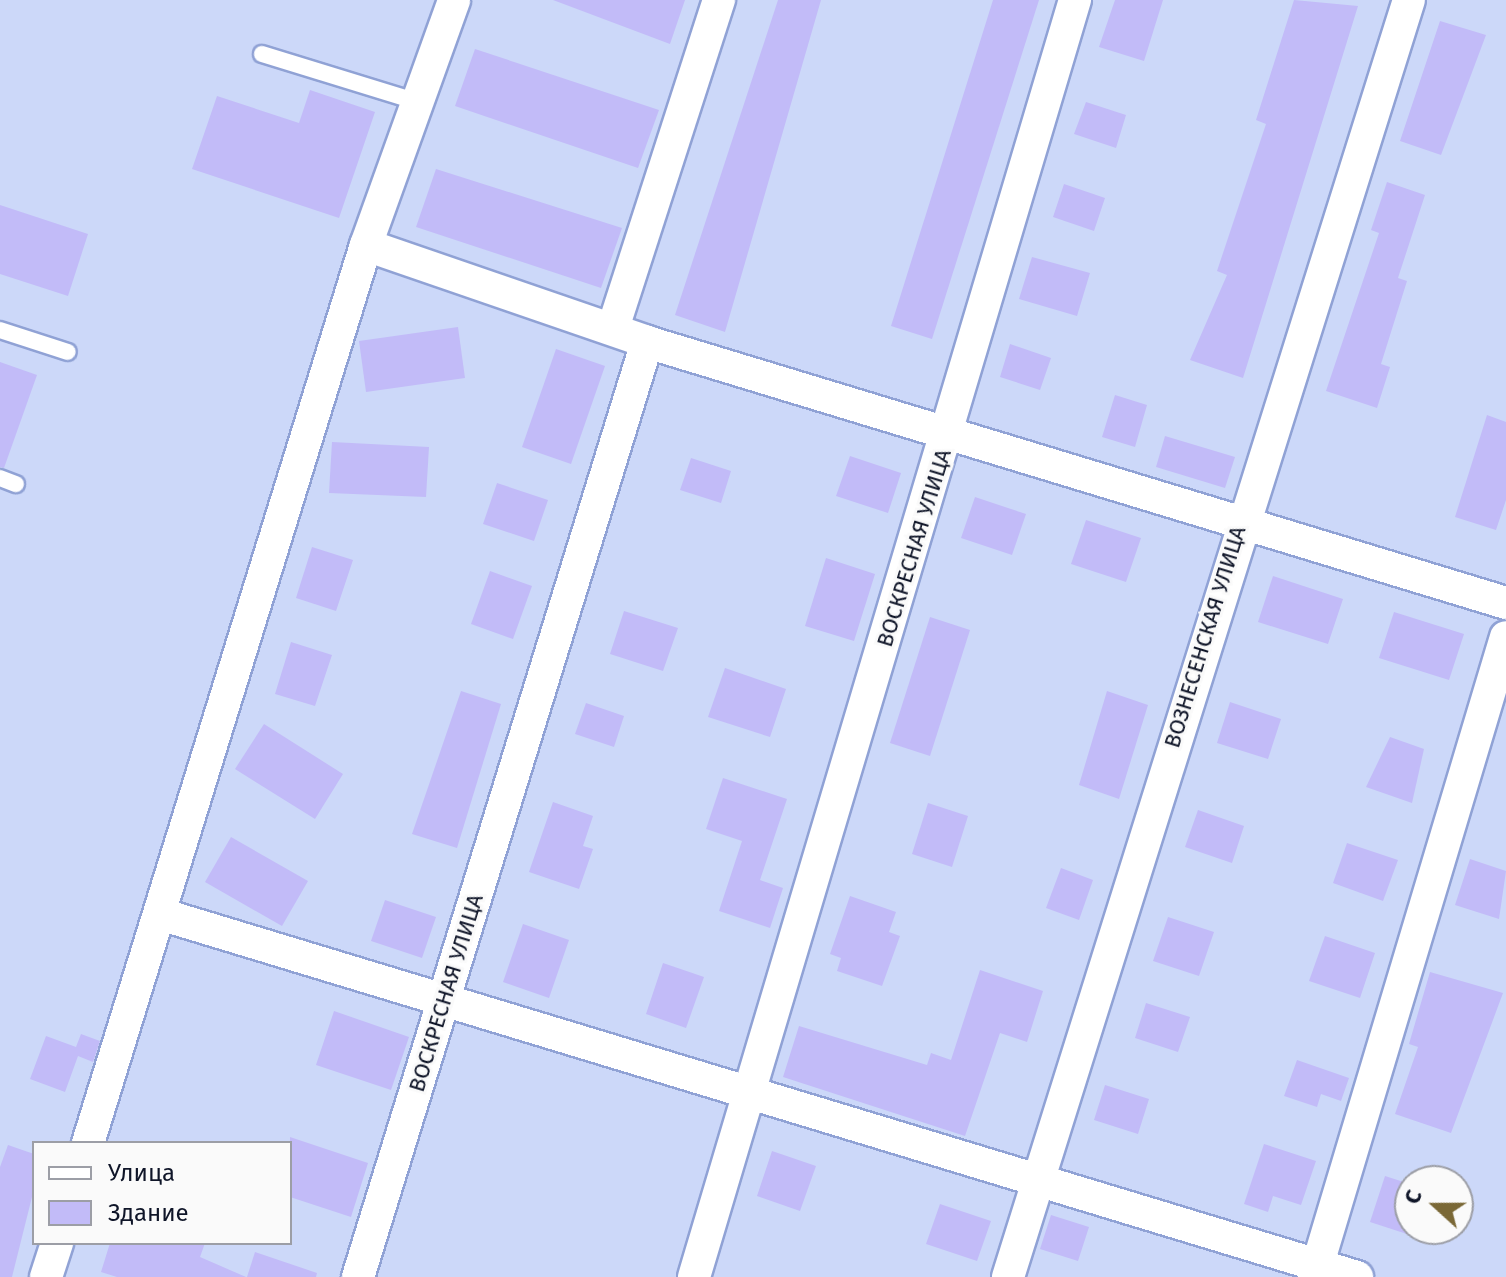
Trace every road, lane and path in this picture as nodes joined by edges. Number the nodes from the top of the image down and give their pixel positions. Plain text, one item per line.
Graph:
1 (454, 0) edge
2 (719, 0) edge
3 (1075, 0) edge
4 (1409, 0) edge
5 (262, 54) dead end
6 (421, 103) junction
7 (366, 245) junction
8 (613, 328) junction
9 (0, 330) edge
10 (647, 342) junction
11 (68, 352) dead end
12 (948, 434) junction
13 (1241, 519) junction
14 (1506, 603) edge
15 (1506, 637) edge
16 (160, 914) junction
17 (444, 1000) junction
18 (750, 1094) junction
19 (89, 1141) edge
20 (1036, 1185) junction
21 (56, 1245) edge
22 (1315, 1272) edge
23 (46, 1277) edge
24 (358, 1277) edge
25 (694, 1277) edge
26 (1008, 1277) edge
27 (1357, 1277) edge

1 - 6 street
2 - 8 street
3 - 12 street, ВОСКРЕСНАЯ УЛИЦА
4 - 13 street, ВОЗНЕСЕНСКАЯ УЛИЦА
5 - 6 lane
6 - 7 street
7 - 8 street
7 - 16 street
8 - 10 street
9 - 11 lane
10 - 12 street
10 - 17 street, ВОСКРЕСНАЯ УЛИЦА
12 - 13 street
12 - 18 street, ВОСКРЕСНАЯ УЛИЦА
13 - 14 street
13 - 20 street, ВОЗНЕСЕНСКАЯ УЛИЦА
15 - 22 street
16 - 17 street
16 - 19 street
17 - 18 street
17 - 24 street, ВОСКРЕСНАЯ УЛИЦА
18 - 20 street
18 - 25 street, ВОСКРЕСНАЯ УЛИЦА
20 - 22 street
20 - 26 street, ВОЗНЕСЕНСКАЯ УЛИЦА
21 - 23 street
22 - 27 street

